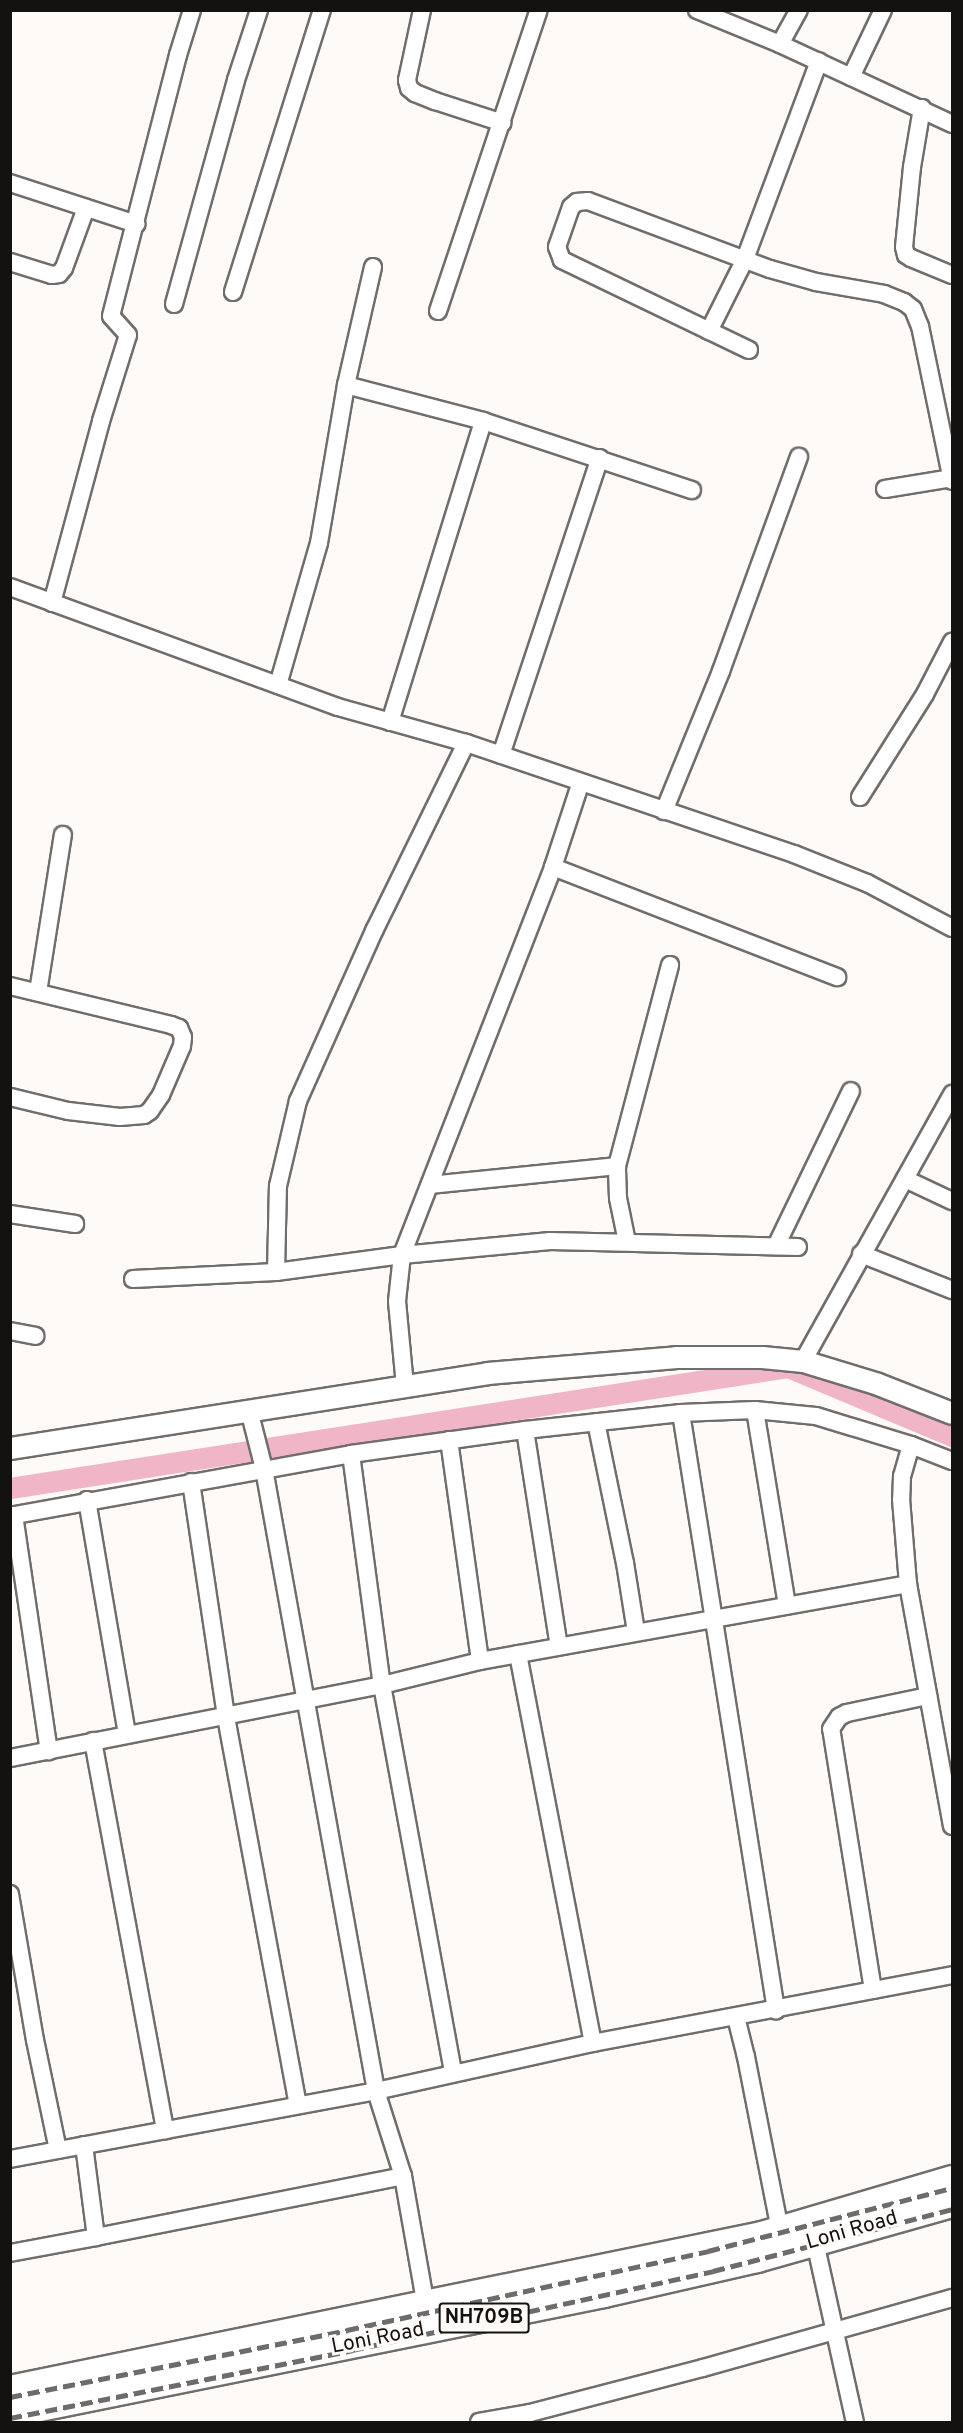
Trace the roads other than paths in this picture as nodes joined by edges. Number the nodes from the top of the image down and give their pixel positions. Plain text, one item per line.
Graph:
1 (192, 10) edge
2 (259, 10) edge
3 (322, 10) edge
4 (422, 10) edge
5 (538, 10) edge
6 (697, 10) edge
7 (799, 10) edge
8 (883, 10) edge
9 (718, 14) edge
10 (780, 44) junction
11 (819, 61) junction
12 (851, 77) junction
13 (922, 108) junction
14 (503, 123) junction
15 (952, 124) edge
16 (10, 183) edge
17 (86, 208) junction
18 (136, 224) junction
19 (745, 260) junction
20 (10, 262) edge
21 (373, 267) dead end
22 (952, 275) edge
23 (232, 292) dead end
24 (174, 304) dead end
25 (438, 311) dead end
26 (709, 331) junction
27 (749, 350) dead end
28 (346, 385) junction
29 (483, 421) junction
30 (799, 457) dead end
31 (600, 458) junction
32 (952, 479) edge
33 (885, 489) dead end
34 (692, 490) dead end
35 (10, 587) edge
36 (52, 603) junction
37 (952, 642) edge
38 (278, 685) junction
39 (390, 722) junction
40 (466, 743) junction
41 (501, 754) junction
42 (581, 782) junction
43 (860, 797) dead end
44 (664, 811) junction
45 (63, 835) dead end
46 (553, 867) junction
47 (952, 928) edge
48 (670, 965) dead end
49 (837, 977) dead end
50 (10, 986) edge
51 (38, 992) junction
52 (851, 1091) dead end
53 (952, 1094) edge
54 (10, 1097) edge
55 (617, 1166) junction
56 (905, 1179) junction
57 (430, 1185) junction
58 (952, 1201) edge
59 (10, 1214) edge
60 (75, 1224) dead end
61 (627, 1242) junction
62 (776, 1246) junction
63 (798, 1247) dead end
64 (861, 1254) junction
65 (402, 1255) junction
66 (276, 1272) junction
67 (133, 1279) dead end
68 (952, 1290) edge
69 (10, 1331) edge
70 (36, 1336) dead end
71 (803, 1361) junction
72 (405, 1386) junction
73 (755, 1410) junction
74 (681, 1413) junction
75 (952, 1413) edge
76 (251, 1419) junction
77 (596, 1422) junction
78 (525, 1430) junction
79 (449, 1440) junction
80 (911, 1445) junction
81 (10, 1448) edge
82 (351, 1454) junction
83 (952, 1461) edge
84 (264, 1469) junction
85 (190, 1482) junction
86 (87, 1500) junction
87 (12, 1516) edge
88 (908, 1584) junction
89 (788, 1605) junction
90 (712, 1619) junction
91 (636, 1632) junction
92 (559, 1646) junction
93 (518, 1654) junction
94 (480, 1661) junction
95 (382, 1685) junction
96 (928, 1696) junction
97 (305, 1701) junction
98 (226, 1717) junction
99 (127, 1735) junction
100 (93, 1741) junction
101 (49, 1751) junction
102 (10, 1758) edge
103 (952, 1826) edge
104 (10, 1894) edge
105 (952, 1975) edge
106 (873, 1990) junction
107 (776, 2010) junction
108 (736, 2017) junction
109 (593, 2043) junction
110 (453, 2073) junction
111 (376, 2091) junction
112 (298, 2104) junction
113 (165, 2130) junction
114 (84, 2145) junction
115 (58, 2150) junction
116 (10, 2159) edge
117 (403, 2176) junction
118 (952, 2180) edge
119 (952, 2203) edge
120 (780, 2231) junction
121 (96, 2236) junction
122 (815, 2242) junction
123 (10, 2253) edge
124 (952, 2298) edge
125 (427, 2317) junction
126 (833, 2331) junction
127 (10, 2390) edge
128 (10, 2414) edge
129 (479, 2422) edge
130 (855, 2422) edge

1 - 18 street
2 - 24 street
3 - 23 street
4 - 14 street
5 - 14 street
6 - 9 street
7 - 10 street
8 - 12 street
9 - 10 street
10 - 11 street
11 - 12 street
11 - 19 street
12 - 13 street
13 - 15 street
13 - 22 street
14 - 25 street
16 - 17 street
17 - 18 street
17 - 20 street
18 - 36 street
19 - 26 street
19 - 26 street
19 - 32 street
21 - 28 street
26 - 27 street
28 - 29 street
28 - 38 street
29 - 31 street
29 - 39 street
30 - 44 street
31 - 34 street
31 - 41 street
32 - 33 street
35 - 36 street
36 - 38 street
37 - 43 street
38 - 39 street
39 - 40 street
40 - 41 street
40 - 66 street
41 - 42 street
42 - 44 street
42 - 46 street
44 - 47 street
45 - 51 street
46 - 49 street
46 - 57 street
48 - 55 street
50 - 51 street
51 - 54 street
52 - 62 street
53 - 56 street
55 - 57 street
55 - 61 street
56 - 58 street
56 - 64 street
57 - 65 street
59 - 60 street
61 - 62 street
61 - 65 street
62 - 63 street
64 - 68 street
64 - 71 street
65 - 66 street
65 - 72 street
66 - 67 street
69 - 70 street
71 - 72 street
71 - 75 street
72 - 76 street
73 - 74 street
73 - 80 street
73 - 89 street
74 - 77 street
74 - 90 street
76 - 81 street
76 - 84 street
77 - 78 street
77 - 91 street
78 - 79 street
78 - 92 street
79 - 82 street
79 - 94 street
80 - 83 street
80 - 88 street
82 - 84 street
82 - 95 street
84 - 85 street
84 - 97 street
85 - 86 street
85 - 98 street
86 - 87 street
86 - 99 street
87 - 101 street
88 - 89 street
88 - 96 street
89 - 90 street
90 - 91 street
90 - 107 street
91 - 92 street
92 - 93 street
93 - 94 street
93 - 109 street
94 - 95 street
95 - 97 street
95 - 110 street
96 - 103 street
96 - 106 street
97 - 98 street
97 - 111 street
98 - 99 street
98 - 112 street
99 - 100 street
100 - 101 street
100 - 113 street
101 - 102 street
104 - 115 street
105 - 106 street
106 - 107 street
107 - 108 street
108 - 109 street
108 - 120 street
109 - 110 street
110 - 111 street
111 - 112 street
111 - 117 street
112 - 113 street
113 - 114 street
114 - 115 street
114 - 121 street
115 - 116 street
117 - 121 street
117 - 125 street
118 - 120 highway, Loni Road / NH709B
119 - 122 highway, Loni Road / NH709B
120 - 125 highway, Loni Road / NH709B
121 - 123 street
122 - 125 highway, Loni Road / NH709B
122 - 126 street
124 - 126 street
125 - 127 highway, Loni Road / NH709B
125 - 128 highway, Loni Road / NH709B
126 - 129 street
126 - 130 street

